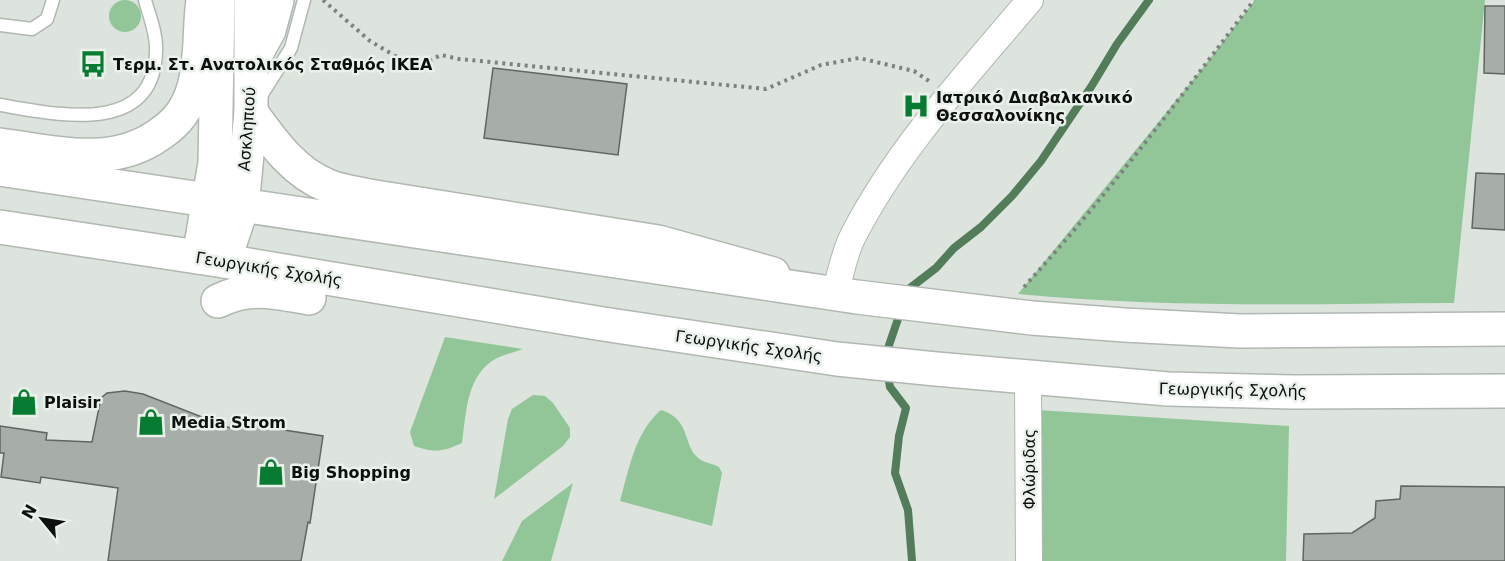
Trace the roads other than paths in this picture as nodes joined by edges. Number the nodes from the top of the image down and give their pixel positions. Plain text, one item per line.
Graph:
1 (53, 0) edge
2 (145, 0) edge
3 (203, 0) edge
4 (218, 0) edge
5 (252, 0) edge
6 (277, 0) edge
7 (304, 0) edge
8 (1030, 0) edge
9 (0, 25) edge
10 (250, 64) junction
11 (0, 105) edge
12 (251, 112) junction
13 (0, 145) edge
14 (0, 169) edge
15 (242, 207) junction
16 (0, 227) edge
17 (209, 237) junction
18 (846, 295) junction
19 (447, 297) junction
20 (218, 301) dead end
21 (1505, 329) edge
22 (1028, 378) junction
23 (1505, 391) edge
24 (1029, 561) edge

1 - 9 lane
2 - 11 lane
3 - 13 main road
4 - 17 main road, Ασκληπιού
5 - 10 main road
6 - 10 main road, Ασκληπιού
7 - 12 lane
8 - 18 street
10 - 12 main road, Ασκληπιού
12 - 15 main road, Ασκληπιού
12 - 18 main road
14 - 17 main road, Γεωργικής Σχολής
15 - 17 main road, Γεωργικής Σχολής
15 - 17 main road, Ασκληπιού
15 - 18 main road, Γεωργικής Σχολής
16 - 17 main road, Γεωργικής Σχολής
17 - 19 main road, Γεωργικής Σχολής
18 - 21 main road, Γεωργικής Σχολής
19 - 20 main road
19 - 22 main road, Γεωργικής Σχολής
22 - 23 main road, Γεωργικής Σχολής
22 - 24 street, Φλώριδας

